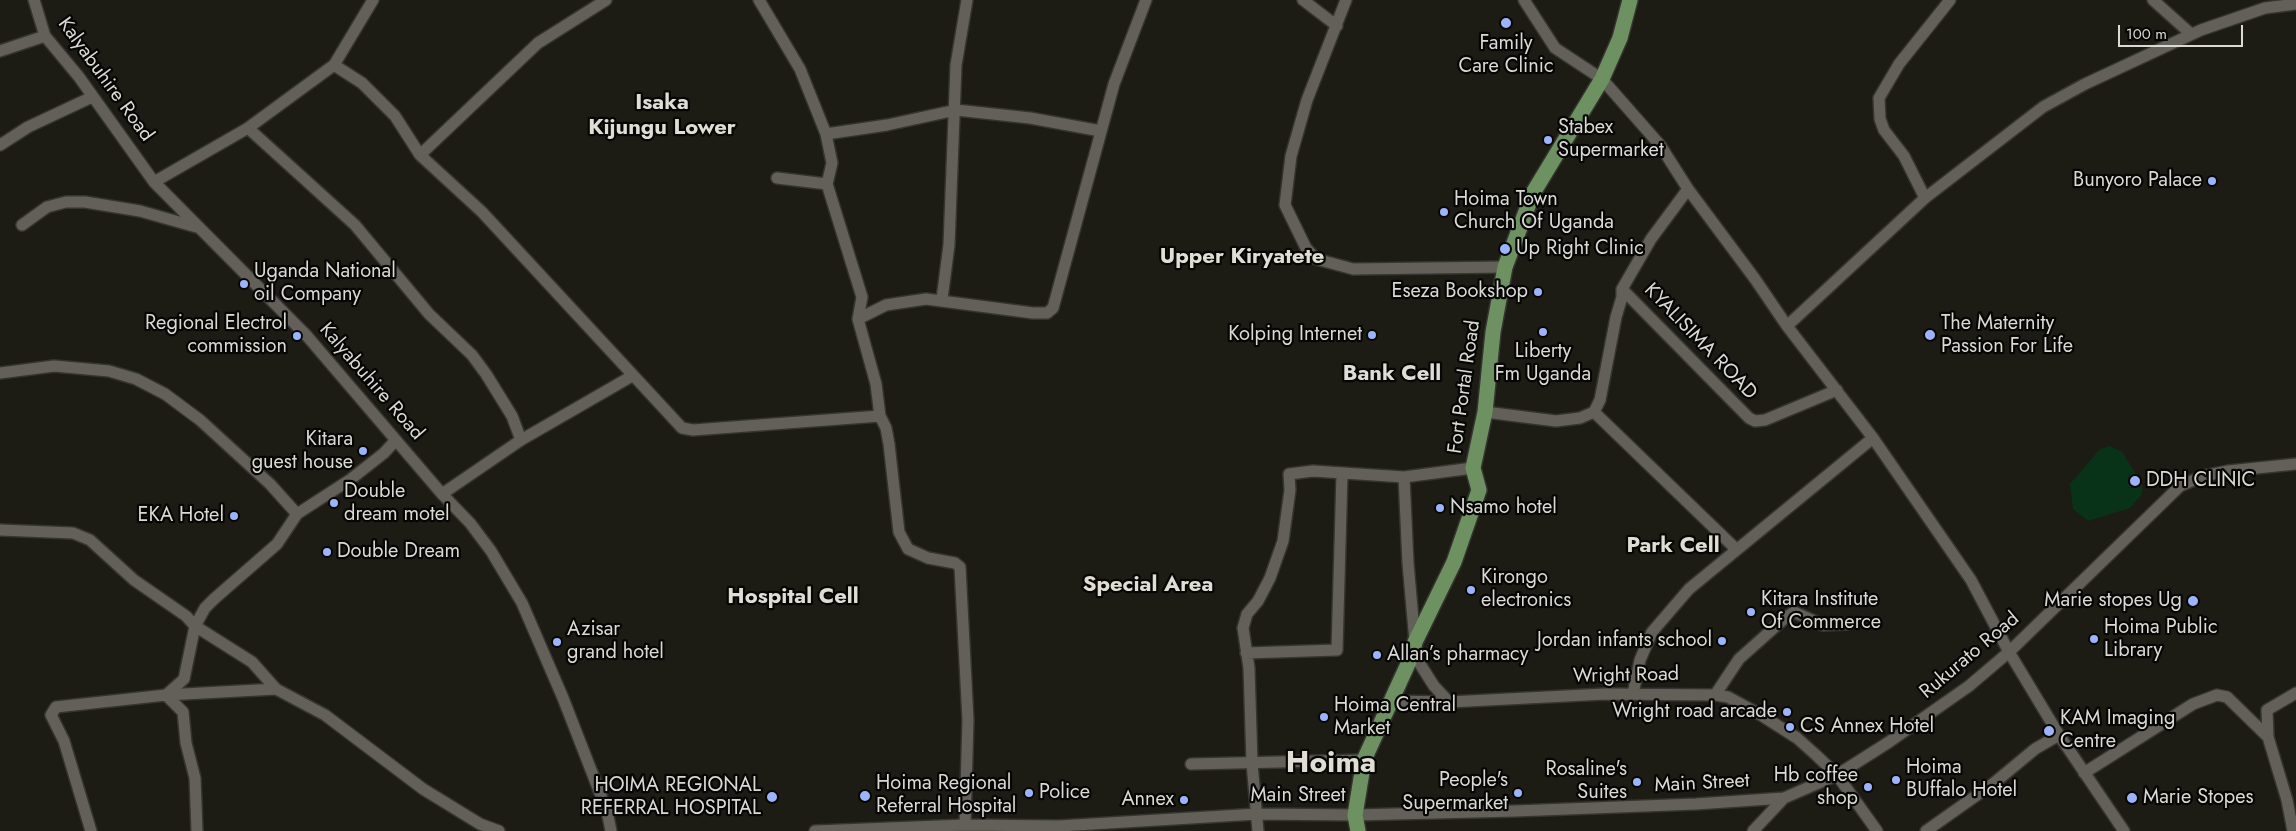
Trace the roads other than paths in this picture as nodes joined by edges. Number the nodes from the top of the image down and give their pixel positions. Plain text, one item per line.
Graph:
1 (34, 0) edge
2 (373, 0) edge
3 (606, 0) edge
4 (759, 0) edge
5 (967, 0) edge
6 (1146, 0) edge
7 (1303, 0) edge
8 (1346, 0) edge
9 (1524, 0) edge
10 (1630, 0) edge
11 (1950, 0) edge
12 (2153, 0) edge
13 (2296, 4) edge
14 (1337, 26) junction
15 (2191, 34) junction
16 (45, 36) junction
17 (0, 51) edge
18 (334, 65) junction
19 (1602, 79) junction
20 (92, 97) junction
21 (956, 110) junction
22 (248, 128) junction
23 (1101, 131) junction
24 (826, 134) junction
25 (0, 145) edge
26 (420, 155) junction
27 (777, 178) dead end
28 (154, 182) junction
29 (827, 184) junction
30 (1688, 189) junction
31 (1925, 198) junction
32 (22, 225) dead end
33 (201, 228) junction
34 (1505, 267) junction
35 (1622, 289) junction
36 (942, 300) junction
37 (858, 319) junction
38 (1787, 326) junction
39 (0, 373) edge
40 (632, 376) junction
41 (1837, 390) junction
42 (1485, 412) junction
43 (1594, 412) junction
44 (880, 416) junction
45 (1873, 438) junction
46 (396, 440) junction
47 (521, 440) junction
48 (2296, 464) edge
49 (1473, 468) junction
50 (1342, 474) junction
51 (1404, 477) junction
52 (442, 494) junction
53 (297, 514) junction
54 (0, 530) edge
55 (1736, 549) junction
56 (1848, 624) dead end
57 (195, 626) junction
58 (1414, 648) junction
59 (2009, 652) junction
60 (1246, 653) junction
61 (276, 689) junction
62 (2296, 693) edge
63 (1633, 694) junction
64 (166, 695) junction
65 (1715, 695) junction
66 (1391, 701) junction
67 (1449, 702) junction
68 (2267, 710) junction
69 (2250, 718) junction
70 (2059, 735) junction
71 (2268, 737) junction
72 (1364, 760) junction
73 (1252, 763) junction
74 (1191, 764) dead end
75 (2084, 773) junction
76 (1837, 775) junction
77 (1784, 798) junction
78 (1256, 814) junction
79 (1355, 815) junction
80 (965, 825) junction
81 (1059, 829) edge
82 (91, 831) edge
83 (197, 831) edge
84 (500, 831) edge
85 (611, 831) edge
86 (815, 831) edge
87 (1258, 831) edge
88 (1358, 831) edge
89 (1753, 831) edge
90 (1877, 831) edge
91 (1926, 831) edge
92 (2124, 831) edge
93 (2293, 831) edge

1 - 16 street, Kalyabuhire Road
2 - 18 street
3 - 26 street
4 - 24 street
5 - 21 street
6 - 23 street
7 - 14 street
8 - 14 street
9 - 19 street
10 - 19 main road, Fort Portal Road
11 - 31 street
12 - 15 street
13 - 15 street
14 - 34 street
15 - 31 street
16 - 17 street
16 - 20 street, Kalyabuhire Road
18 - 22 street
18 - 26 street
19 - 30 street
19 - 34 main road, Fort Portal Road
20 - 25 street
20 - 28 street, Kalyabuhire Road
21 - 23 street
21 - 24 street
21 - 36 street
22 - 28 street
22 - 47 street
23 - 36 street
24 - 29 street
26 - 40 street
27 - 29 street
28 - 33 street, Kalyabuhire Road
29 - 37 street
30 - 35 street
30 - 38 street
31 - 38 street
32 - 33 street
33 - 46 street, Kalyabuhire Road
34 - 42 main road, Fort Portal Road
35 - 41 street, KYALISIMA ROAD
35 - 43 street
36 - 37 street
37 - 44 street
38 - 41 street
39 - 53 street
40 - 44 street
40 - 47 street
41 - 45 street
42 - 43 street
42 - 49 main road, Fort Portal Road
43 - 55 street
44 - 80 street
45 - 55 street
45 - 59 street
46 - 52 street, Kalyabuhire Road
46 - 53 street
47 - 52 street
48 - 59 street, Rukurato Road
49 - 51 street
49 - 58 main road, Fort Portal Road
50 - 51 street
50 - 60 street
50 - 60 street
51 - 58 street
52 - 85 street, Kalyabuhire Road
53 - 57 street
54 - 57 street
55 - 63 street
56 - 65 street
57 - 61 street
57 - 64 street
58 - 66 main road, Fort Portal Road
58 - 67 street
59 - 70 street
59 - 76 street, Rukurato Road
60 - 73 street
61 - 64 street
61 - 84 street
62 - 68 street
63 - 65 street, Wright Road
63 - 67 street, Wright Road
64 - 82 street
64 - 83 street
65 - 76 street, Wright Road
66 - 67 street, Wright Road
66 - 72 main road, Fort Portal Road
68 - 69 street
68 - 71 street
69 - 71 street
69 - 75 street
70 - 75 street
70 - 91 street
71 - 93 street
72 - 73 street
72 - 79 main road, Fort Portal Road
73 - 74 street
73 - 78 street
75 - 92 street
76 - 77 street, Main Street
76 - 90 street, Wright Road
77 - 79 street, Main Street
77 - 89 street
78 - 79 street, Main Street
78 - 81 street, Main Street
78 - 87 street
79 - 88 main road, Fort Portal Road
80 - 81 street, Main Street
80 - 86 street, Main Street

